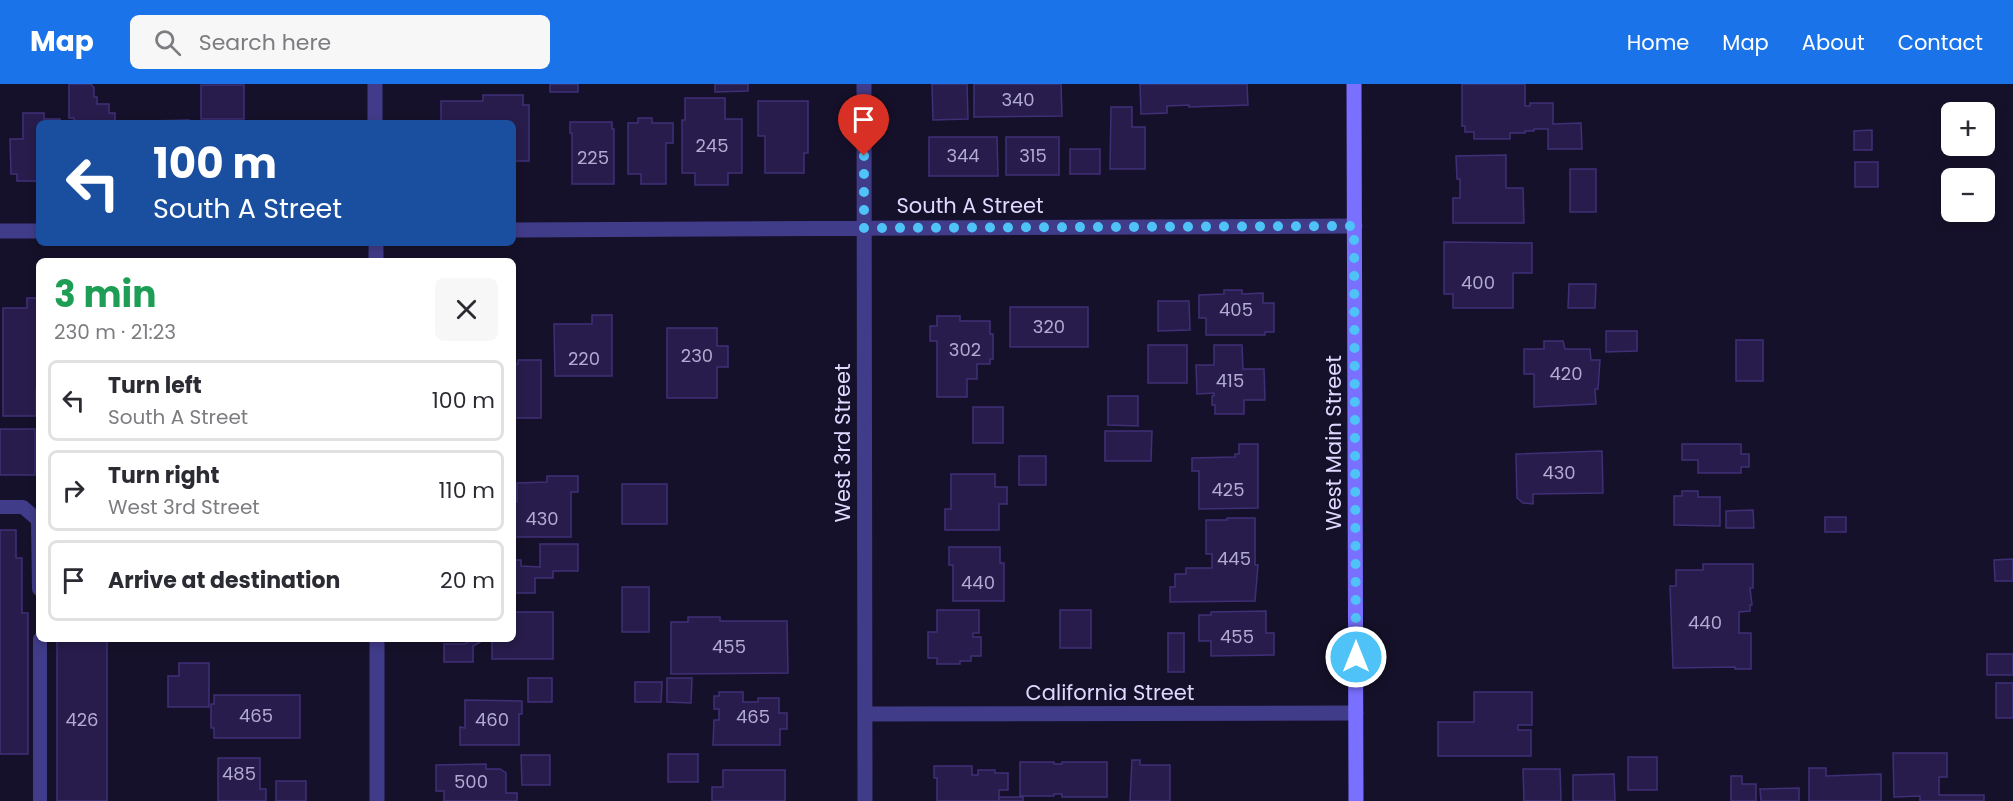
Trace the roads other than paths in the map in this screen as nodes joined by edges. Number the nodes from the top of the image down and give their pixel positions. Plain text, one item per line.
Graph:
1 (375, 84) edge
2 (864, 84) edge
3 (1354, 84) edge
4 (375, 120) edge
5 (1354, 226) junction
6 (864, 228) junction
7 (516, 230) edge
8 (0, 231) edge
9 (36, 231) edge
10 (0, 507) edge
11 (36, 518) edge
12 (40, 642) edge
13 (377, 642) edge
14 (1356, 713) junction
15 (865, 714) junction
16 (40, 801) edge
17 (377, 801) edge
18 (865, 801) edge
19 (1356, 801) edge

1 - 4 street
2 - 6 street, West 3rd Street
3 - 5 street, West Main Street
5 - 6 street, South A Street
5 - 14 street, West Main Street
6 - 7 street, South A Street
6 - 15 street, West 3rd Street
8 - 9 street
10 - 11 lane
12 - 16 lane
13 - 17 street
14 - 15 street, California Street
14 - 19 street, West Main Street
15 - 18 street, West 3rd Street

